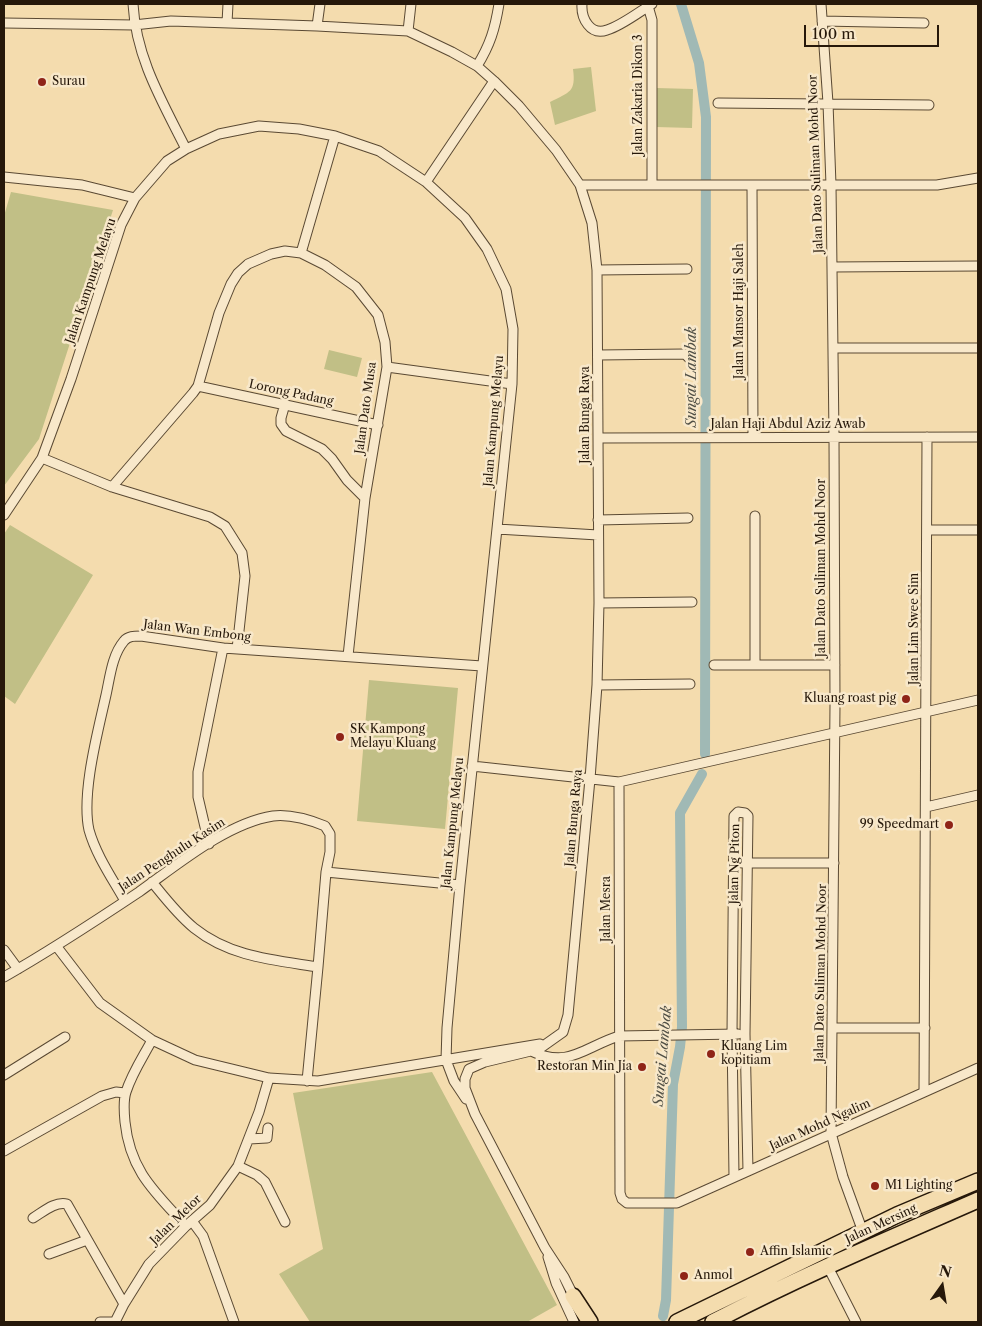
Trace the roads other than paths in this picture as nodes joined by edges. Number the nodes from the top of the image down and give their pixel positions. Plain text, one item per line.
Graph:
1 (133, 4) edge
2 (228, 4) edge
3 (320, 4) edge
4 (411, 4) edge
5 (499, 4) edge
6 (582, 4) edge
7 (821, 4) edge
8 (650, 5) edge
9 (822, 21) junction
10 (4, 22) edge
11 (924, 22) dead end
12 (227, 23) junction
13 (134, 25) junction
14 (317, 26) junction
15 (408, 31) junction
16 (476, 66) junction
17 (494, 81) junction
18 (718, 103) dead end
19 (828, 103) junction
20 (929, 105) dead end
21 (335, 136) junction
22 (186, 149) junction
23 (4, 177) edge
24 (978, 178) edge
25 (426, 182) junction
26 (580, 185) junction
27 (652, 185) junction
28 (752, 185) junction
29 (831, 185) junction
30 (135, 198) junction
31 (301, 253) junction
32 (978, 266) edge
33 (832, 267) junction
34 (687, 269) dead end
35 (597, 270) junction
36 (833, 348) junction
37 (978, 348) edge
38 (598, 355) junction
39 (689, 358) dead end
40 (387, 367) junction
41 (512, 384) junction
42 (198, 386) junction
43 (285, 404) junction
44 (378, 425) junction
45 (834, 437) junction
46 (927, 437) junction
47 (978, 437) edge
48 (598, 438) junction
49 (753, 438) junction
50 (42, 458) junction
51 (112, 487) junction
52 (365, 498) junction
53 (4, 514) edge
54 (755, 516) dead end
55 (688, 518) dead end
56 (598, 520) junction
57 (497, 529) junction
58 (927, 530) junction
59 (978, 530) edge
60 (598, 535) junction
61 (692, 602) dead end
62 (598, 603) junction
63 (224, 648) junction
64 (237, 649) junction
65 (348, 656) junction
66 (755, 664) junction
67 (714, 665) dead end
68 (835, 665) junction
69 (482, 666) junction
70 (597, 684) junction
71 (690, 684) dead end
72 (978, 700) edge
73 (927, 712) junction
74 (834, 733) junction
75 (472, 766) junction
76 (590, 779) junction
77 (619, 782) junction
78 (978, 795) edge
79 (926, 807) junction
80 (209, 844) junction
81 (734, 863) junction
82 (748, 863) junction
83 (834, 863) junction
84 (326, 872) junction
85 (152, 882) junction
86 (460, 885) junction
87 (125, 901) junction
88 (58, 946) junction
89 (4, 950) edge
90 (318, 966) junction
91 (18, 969) junction
92 (4, 977) edge
93 (832, 1028) junction
94 (925, 1028) junction
95 (732, 1034) junction
96 (746, 1034) junction
97 (619, 1036) junction
98 (65, 1038) dead end
99 (152, 1040) junction
100 (552, 1041) junction
101 (531, 1051) junction
102 (446, 1060) junction
103 (978, 1068) edge
104 (4, 1075) edge
105 (269, 1078) junction
106 (307, 1081) junction
107 (924, 1092) junction
108 (125, 1093) junction
109 (475, 1114) junction
110 (268, 1128) dead end
111 (831, 1133) junction
112 (249, 1139) junction
113 (4, 1151) edge
114 (238, 1166) junction
115 (748, 1171) junction
116 (734, 1177) junction
117 (978, 1181) edge
118 (978, 1200) edge
119 (669, 1204) joint
120 (34, 1218) dead end
121 (285, 1222) dead end
122 (189, 1223) junction
123 (863, 1232) junction
124 (87, 1240) junction
125 (545, 1248) junction
126 (49, 1254) dead end
127 (828, 1267) junction
128 (573, 1296) junction
129 (124, 1304) junction
130 (100, 1322) edge
131 (115, 1322) edge
132 (234, 1322) edge
133 (574, 1322) edge
134 (585, 1322) edge
135 (590, 1322) edge
136 (677, 1322) edge
137 (713, 1322) edge
138 (856, 1322) edge

1 - 13 street
2 - 12 street
3 - 14 street
4 - 15 street
5 - 16 street
6 - 8 street
7 - 9 street, Jalan Dato Suliman Mohd Noor
8 - 27 street, Jalan Zakaria Dikon 3
9 - 11 street
9 - 19 street, Jalan Dato Suliman Mohd Noor
10 - 13 street, Jalan Bunga Raya
12 - 13 street, Jalan Bunga Raya
12 - 14 street, Jalan Bunga Raya
13 - 22 street
14 - 15 street, Jalan Bunga Raya
15 - 16 street, Jalan Bunga Raya
16 - 17 street, Jalan Bunga Raya
17 - 25 street
17 - 26 street, Jalan Bunga Raya
18 - 19 street
19 - 20 street
19 - 29 street, Jalan Dato Suliman Mohd Noor
21 - 22 street, Jalan Kampung Melayu
21 - 25 street, Jalan Kampung Melayu
21 - 31 street
22 - 30 street, Jalan Kampung Melayu
23 - 30 street
24 - 29 street
25 - 41 street, Jalan Kampung Melayu
26 - 27 street
26 - 35 street, Jalan Bunga Raya
27 - 28 street
28 - 29 street
28 - 49 street, Jalan Mansor Haji Saleh
29 - 33 street, Jalan Dato Suliman Mohd Noor
30 - 50 street, Jalan Kampung Melayu
31 - 40 street, Jalan Dato Musa
31 - 42 street, Jalan Dato Musa
32 - 33 street
33 - 36 street, Jalan Dato Suliman Mohd Noor
34 - 35 street
35 - 38 street, Jalan Bunga Raya
36 - 37 street
36 - 45 street, Jalan Dato Suliman Mohd Noor
38 - 39 street
38 - 48 street, Jalan Bunga Raya
40 - 41 street
40 - 44 street, Jalan Dato Musa
41 - 57 street, Jalan Kampung Melayu
42 - 43 street, Lorong Padang
42 - 51 street, Jalan Dato Musa
43 - 44 street, Lorong Padang
43 - 52 street
44 - 52 street, Jalan Dato Musa
45 - 46 street, Jalan Haji Abdul Aziz Awab
45 - 49 street, Jalan Haji Abdul Aziz Awab
45 - 68 street, Jalan Dato Suliman Mohd Noor
46 - 47 street, Jalan Haji Abdul Aziz Awab
46 - 58 street, Jalan Lim Swee Sim
48 - 49 street, Jalan Haji Abdul Aziz Awab
48 - 56 street, Jalan Bunga Raya
50 - 51 street
50 - 53 street, Jalan Kampung Melayu
51 - 64 street
52 - 65 street, Jalan Dato Musa
54 - 66 street
55 - 56 street
56 - 60 street, Jalan Bunga Raya
57 - 60 street
57 - 69 street, Jalan Kampung Melayu
58 - 59 street
58 - 73 street, Jalan Lim Swee Sim
60 - 62 street, Jalan Bunga Raya
61 - 62 street
62 - 70 street, Jalan Bunga Raya
63 - 64 street, Jalan Wan Embong
63 - 80 street
63 - 87 street, Jalan Wan Embong
64 - 65 street, Jalan Wan Embong
65 - 69 street, Jalan Wan Embong
66 - 67 street
66 - 68 street
68 - 74 street, Jalan Dato Suliman Mohd Noor
69 - 75 street, Jalan Kampung Melayu
70 - 71 street
70 - 76 street, Jalan Bunga Raya
72 - 73 street
73 - 74 street
73 - 79 street, Jalan Lim Swee Sim
74 - 77 street
74 - 83 street, Jalan Dato Suliman Mohd Noor
75 - 76 street
75 - 86 street, Jalan Kampung Melayu
76 - 77 street
76 - 100 street, Jalan Bunga Raya
77 - 97 street, Jalan Mesra
78 - 79 street
79 - 94 street, Jalan Lim Swee Sim
80 - 84 street, Jalan Penghulu Kasim
80 - 85 street, Jalan Penghulu Kasim
81 - 82 street
81 - 82 street, Jalan Ng Piton
81 - 95 street, Jalan Ng Piton
82 - 83 street
82 - 96 street, Jalan Ng Piton
83 - 93 street, Jalan Dato Suliman Mohd Noor
84 - 86 street
84 - 90 street, Jalan Penghulu Kasim
85 - 87 street, Jalan Penghulu Kasim
85 - 90 street
86 - 102 street, Jalan Kampung Melayu
87 - 88 street, Jalan Penghulu Kasim
88 - 91 street, Jalan Penghulu Kasim
88 - 99 street
89 - 91 street
90 - 106 street, Jalan Penghulu Kasim
91 - 92 street, Jalan Penghulu Kasim
93 - 94 street
93 - 111 street, Jalan Dato Suliman Mohd Noor
94 - 107 street, Jalan Lim Swee Sim
95 - 96 street
95 - 97 street
95 - 116 street, Jalan Ng Piton
96 - 115 street, Jalan Ng Piton
97 - 101 street
97 - 119 street, Jalan Mesra
98 - 104 street
99 - 105 street
99 - 108 street
100 - 101 street
100 - 102 street
101 - 109 street
102 - 106 street
102 - 109 street
103 - 107 street, Jalan Mohd Ngalim
105 - 106 street
105 - 112 street, Jalan Melor
107 - 111 street, Jalan Mohd Ngalim
108 - 113 street
108 - 122 street
109 - 125 street
110 - 112 street
111 - 115 street, Jalan Mohd Ngalim
111 - 123 street, Jalan Dato Suliman Mohd Noor
112 - 114 street, Jalan Melor
114 - 121 street
114 - 122 street, Jalan Melor
115 - 116 street, Jalan Mohd Ngalim
116 - 119 street, Jalan Mohd Ngalim
117 - 123 highway, Jalan Mersing
118 - 127 highway, Jalan Mersing
120 - 124 street
122 - 129 street, Jalan Melor
122 - 132 street
123 - 136 highway, Jalan Mersing
124 - 126 street
124 - 129 street
125 - 128 street
125 - 133 street
127 - 137 highway, Jalan Mersing
127 - 138 street
128 - 134 street
128 - 135 highway
129 - 131 street, Jalan Melor
130 - 131 street

